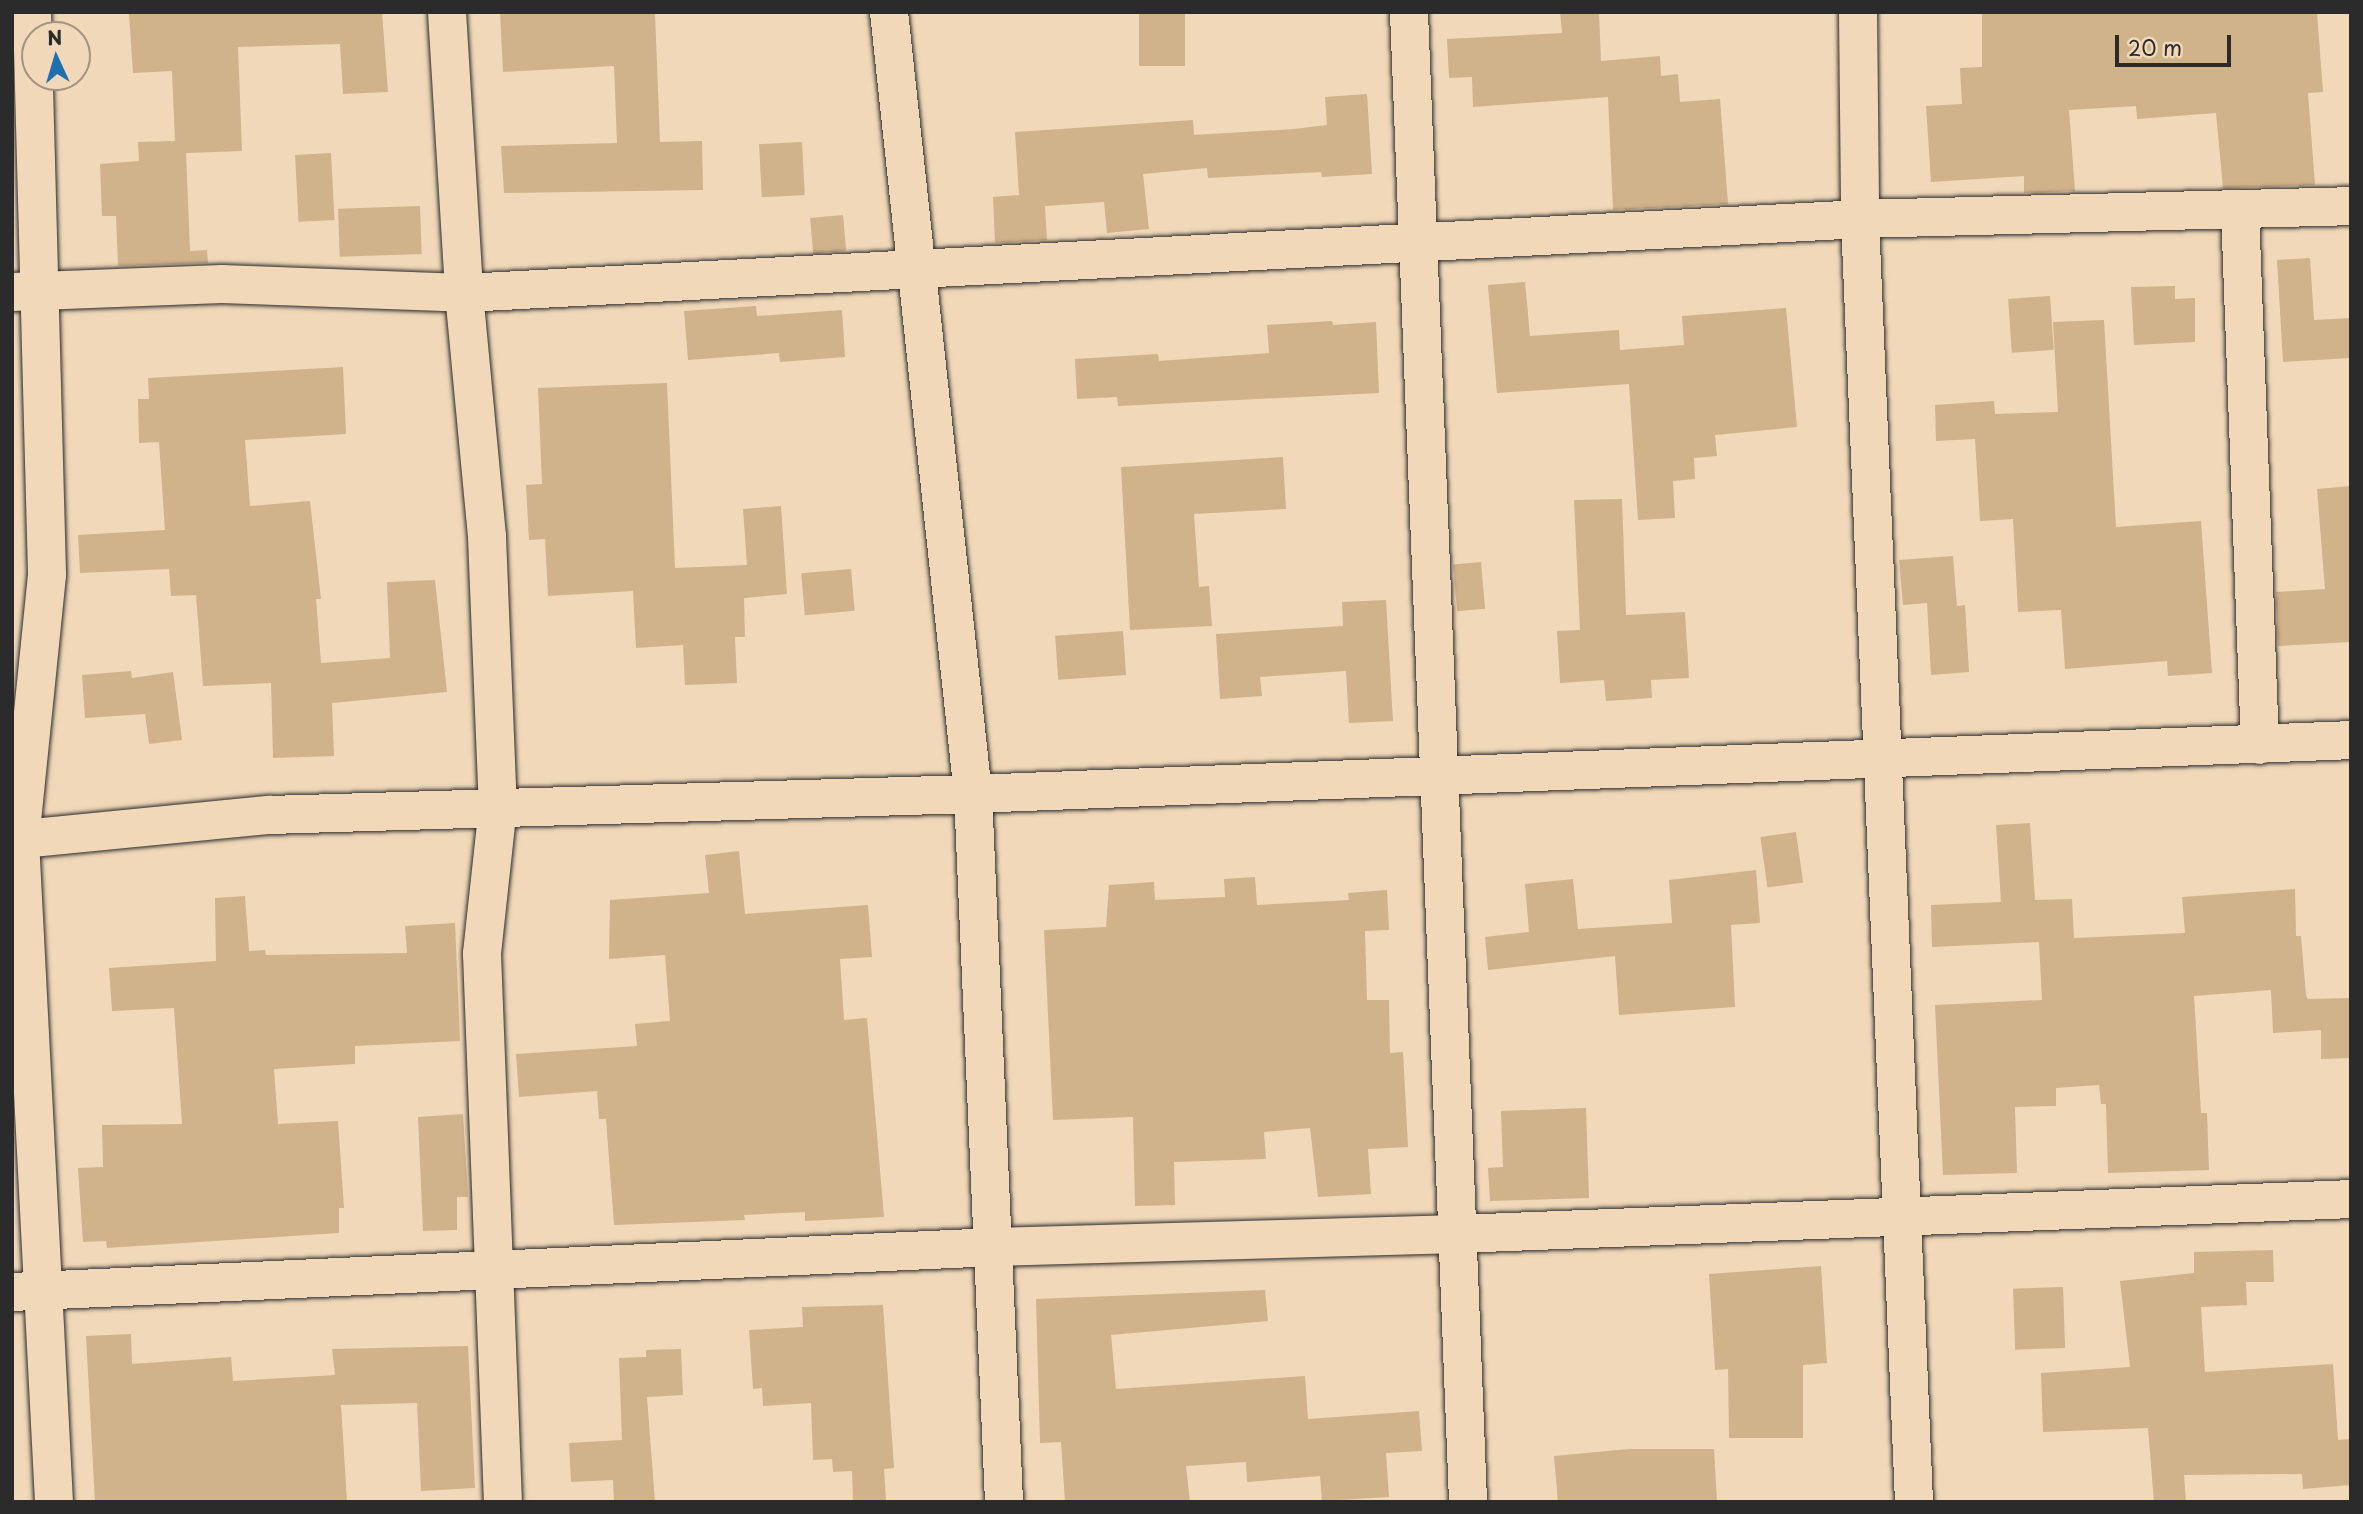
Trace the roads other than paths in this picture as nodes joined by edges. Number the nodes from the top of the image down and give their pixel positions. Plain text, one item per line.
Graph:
1 (32, 12) edge
2 (447, 12) edge
3 (889, 12) edge
4 (1409, 12) edge
5 (1858, 12) edge
6 (2351, 206) edge
7 (2240, 210) junction
8 (1860, 219) junction
9 (1419, 241) junction
10 (918, 272) junction
11 (25, 291) edge
12 (464, 293) junction
13 (2351, 740) edge
14 (2260, 745) junction
15 (1884, 758) junction
16 (1438, 774) junction
17 (973, 794) junction
18 (498, 806) junction
19 (16, 840) edge
20 (2351, 1199) edge
21 (1902, 1218) junction
22 (1458, 1234) junction
23 (994, 1247) junction
24 (495, 1269) junction
25 (28, 1291) edge
26 (54, 1502) edge
27 (503, 1502) edge
28 (1004, 1502) edge
29 (1468, 1502) edge
30 (1914, 1502) edge

1 - 11 street
2 - 12 street
3 - 10 street
4 - 9 street
5 - 8 street
6 - 7 street
7 - 8 street
7 - 14 street
8 - 9 street
8 - 15 street
9 - 10 street
9 - 16 street
10 - 12 street
10 - 17 street
11 - 12 street
11 - 19 street
12 - 18 street
13 - 14 street
14 - 15 street
15 - 16 street
15 - 21 street
16 - 17 street
16 - 22 street
17 - 18 street
17 - 23 street
18 - 19 street
18 - 24 street
19 - 25 street
20 - 21 street
21 - 22 street
21 - 30 street
22 - 23 street
22 - 29 street
23 - 24 street
23 - 28 street
24 - 25 street
24 - 27 street
25 - 26 street

